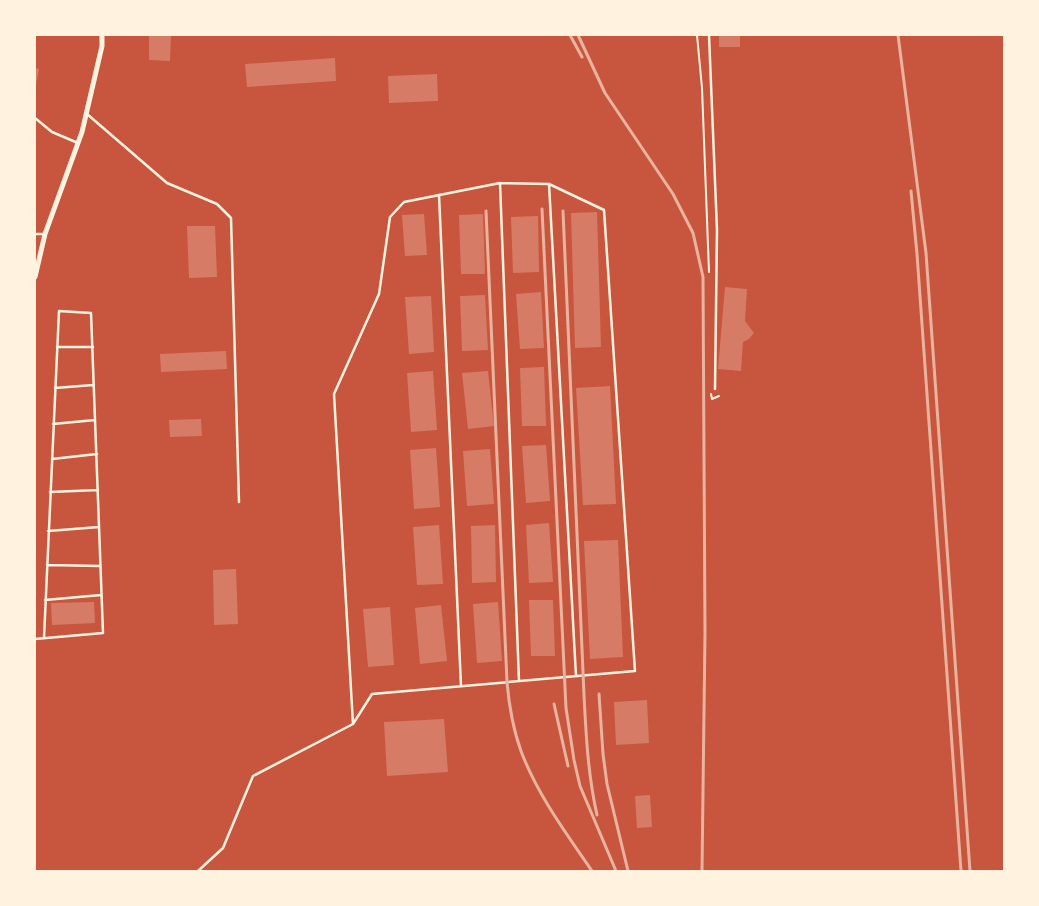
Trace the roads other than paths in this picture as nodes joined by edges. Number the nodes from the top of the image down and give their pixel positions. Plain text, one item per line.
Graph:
1 (102, 35) edge
2 (709, 35) edge
3 (86, 113) junction
4 (35, 118) edge
5 (78, 143) junction
6 (500, 183) junction
7 (549, 184) junction
8 (439, 194) junction
9 (35, 234) edge
10 (45, 234) junction
11 (35, 277) edge
12 (57, 347) junction
13 (93, 347) junction
14 (94, 385) junction
15 (55, 388) junction
16 (715, 389) dead end
17 (95, 420) junction
18 (53, 424) junction
19 (96, 454) junction
20 (52, 459) junction
21 (98, 490) junction
22 (50, 492) junction
23 (239, 502) dead end
24 (99, 527) junction
25 (48, 531) junction
26 (47, 565) junction
27 (101, 566) junction
28 (102, 595) junction
29 (45, 600) junction
30 (44, 638) junction
31 (35, 639) edge
32 (576, 676) junction
33 (519, 681) junction
34 (461, 686) junction
35 (353, 724) junction
36 (198, 871) edge

1 - 3 street
2 - 16 lane
3 - 5 street
3 - 23 lane
4 - 5 lane
5 - 10 street
6 - 7 lane
6 - 8 lane
6 - 33 lane
7 - 32 lane
7 - 32 lane
8 - 34 lane
8 - 35 lane
9 - 10 lane
10 - 11 street
12 - 13 lane
12 - 13 lane
12 - 15 lane
13 - 14 lane
14 - 15 lane
14 - 17 lane
15 - 18 lane
17 - 18 lane
17 - 19 lane
18 - 20 lane
19 - 20 lane
19 - 21 lane
20 - 22 lane
21 - 22 lane
21 - 24 lane
22 - 25 lane
24 - 25 lane
24 - 27 lane
25 - 26 lane
26 - 27 lane
26 - 29 lane
27 - 28 lane
28 - 29 lane
28 - 30 lane
29 - 30 lane
30 - 31 lane
32 - 33 lane
33 - 34 lane
34 - 35 lane
35 - 36 lane

